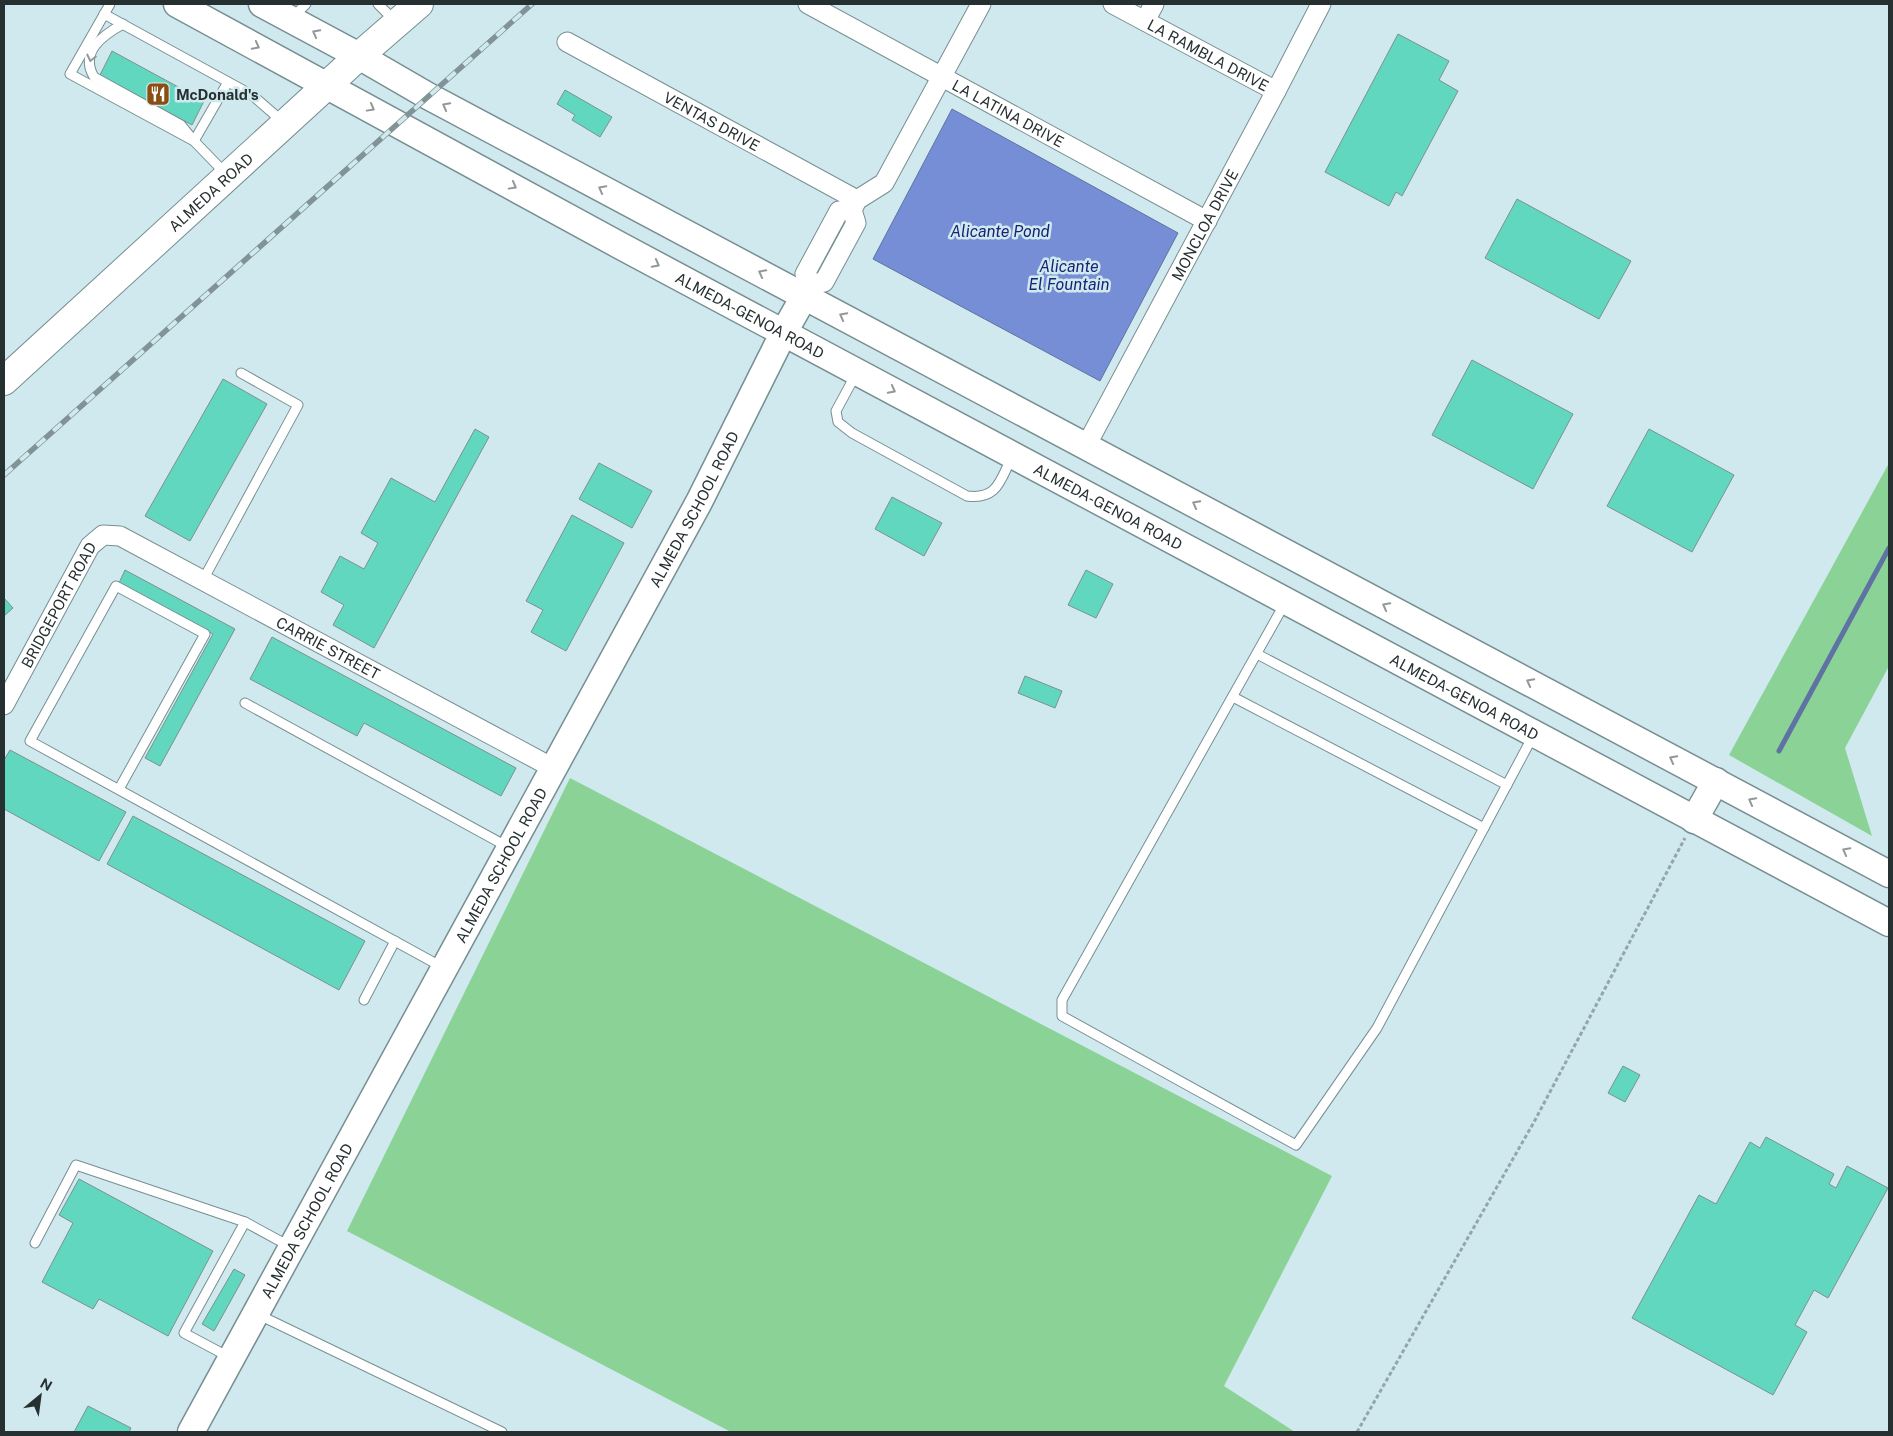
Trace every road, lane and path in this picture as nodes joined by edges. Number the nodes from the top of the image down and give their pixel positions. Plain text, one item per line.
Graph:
1 (110, 4) edge
2 (177, 4) edge
3 (262, 4) edge
4 (378, 4) edge
5 (419, 4) edge
6 (808, 4) edge
7 (981, 4) edge
8 (1113, 4) edge
9 (1154, 4) edge
10 (1321, 4) edge
11 (298, 12) edge
12 (104, 14) junction
13 (1145, 21) junction
14 (397, 23) junction
15 (123, 24) junction
16 (567, 42) dead end
17 (359, 56) junction
18 (943, 77) junction
19 (228, 82) junction
20 (328, 85) junction
21 (1276, 91) junction
22 (285, 124) junction
23 (194, 141) junction
24 (228, 176) junction
25 (854, 205) junction
26 (639, 208) junction
27 (1207, 221) junction
28 (620, 245) junction
29 (808, 290) junction
30 (784, 332) junction
31 (858, 372) junction
32 (241, 373) dead end
33 (4, 381) edge
34 (1086, 446) junction
35 (1013, 454) junction
36 (1228, 522) junction
37 (103, 535) joint
38 (1209, 559) junction
39 (203, 580) junction
40 (1287, 601) junction
41 (1257, 654) junction
42 (8, 686) edge
43 (1233, 697) junction
44 (245, 703) dead end
45 (4, 705) edge
46 (1534, 734) junction
47 (553, 768) junction
48 (1716, 782) junction
49 (1507, 785) junction
50 (119, 789) junction
51 (1694, 820) junction
52 (1484, 828) junction
53 (510, 848) junction
54 (1889, 874) edge
55 (1889, 923) edge
56 (395, 941) junction
57 (444, 968) junction
58 (364, 1000) dead end
59 (245, 1222) junction
60 (35, 1243) dead end
61 (291, 1248) junction
62 (256, 1314) junction
63 (231, 1358) junction
64 (191, 1432) edge
65 (502, 1432) edge
66 (1357, 1432) edge

1 - 12 lane
2 -> 20 main road, ALMEDA-GENOA ROAD
3 - 11 main road
4 - 14 lane
5 - 14 main road, ALMEDA ROAD
6 - 18 street, LA LATINA DRIVE
7 - 18 street
8 - 13 street, LA RAMBLA DRIVE
9 - 13 street
10 - 21 street, MONCLOA DRIVE
17 -> 11 main road
12 - 15 lane
12 - 23 lane
13 - 21 street, LA RAMBLA DRIVE
14 - 17 main road, ALMEDA ROAD
15 - 19 lane
15 -> 23 lane
16 - 25 street, VENTAS DRIVE
17 - 20 main road, ALMEDA ROAD
26 -> 17 main road
18 - 25 street
18 - 27 street, LA LATINA DRIVE
19 - 22 lane
19 - 23 lane
20 - 22 main road, ALMEDA ROAD
20 -> 28 main road, ALMEDA-GENOA ROAD
21 - 27 street, MONCLOA DRIVE
22 - 24 main road, ALMEDA ROAD
23 - 24 lane
24 - 33 main road, ALMEDA ROAD
25 - 29 street
26 - 28 main road
29 -> 26 main road
27 - 34 street, MONCLOA DRIVE
28 -> 30 main road, ALMEDA-GENOA ROAD
29 - 30 main road, ALMEDA SCHOOL ROAD
34 -> 29 main road
30 - 31 main road, ALMEDA-GENOA ROAD
30 - 47 main road, ALMEDA SCHOOL ROAD
31 -> 35 main road, ALMEDA-GENOA ROAD
31 - 35 lane
32 - 39 lane
36 -> 34 main road
35 - 38 main road, ALMEDA-GENOA ROAD
36 - 38 main road
48 -> 36 main road
37 - 39 street, CARRIE STREET
37 - 42 street, BRIDGEPORT ROAD
38 - 40 main road, ALMEDA-GENOA ROAD
39 - 47 street, CARRIE STREET
40 - 41 lane
40 - 46 main road, ALMEDA-GENOA ROAD
41 - 43 lane
41 - 49 lane
42 - 45 street, BRIDGEPORT ROAD
43 - 52 lane
43 - 52 lane
44 - 53 lane
46 - 49 lane
46 - 51 main road, ALMEDA-GENOA ROAD
47 - 53 main road, ALMEDA SCHOOL ROAD
48 - 51 main road
54 -> 48 main road
49 - 52 lane
50 - 50 lane
50 - 56 lane
51 - 55 main road, ALMEDA-GENOA ROAD
51 - 66 path
53 - 57 main road, ALMEDA SCHOOL ROAD
56 - 57 lane
56 - 58 lane
57 - 61 main road, ALMEDA SCHOOL ROAD
59 - 60 lane
59 - 61 lane
59 - 63 lane
61 - 62 main road, ALMEDA SCHOOL ROAD
62 - 63 main road, ALMEDA SCHOOL ROAD
62 - 65 lane
63 - 64 main road, ALMEDA SCHOOL ROAD

